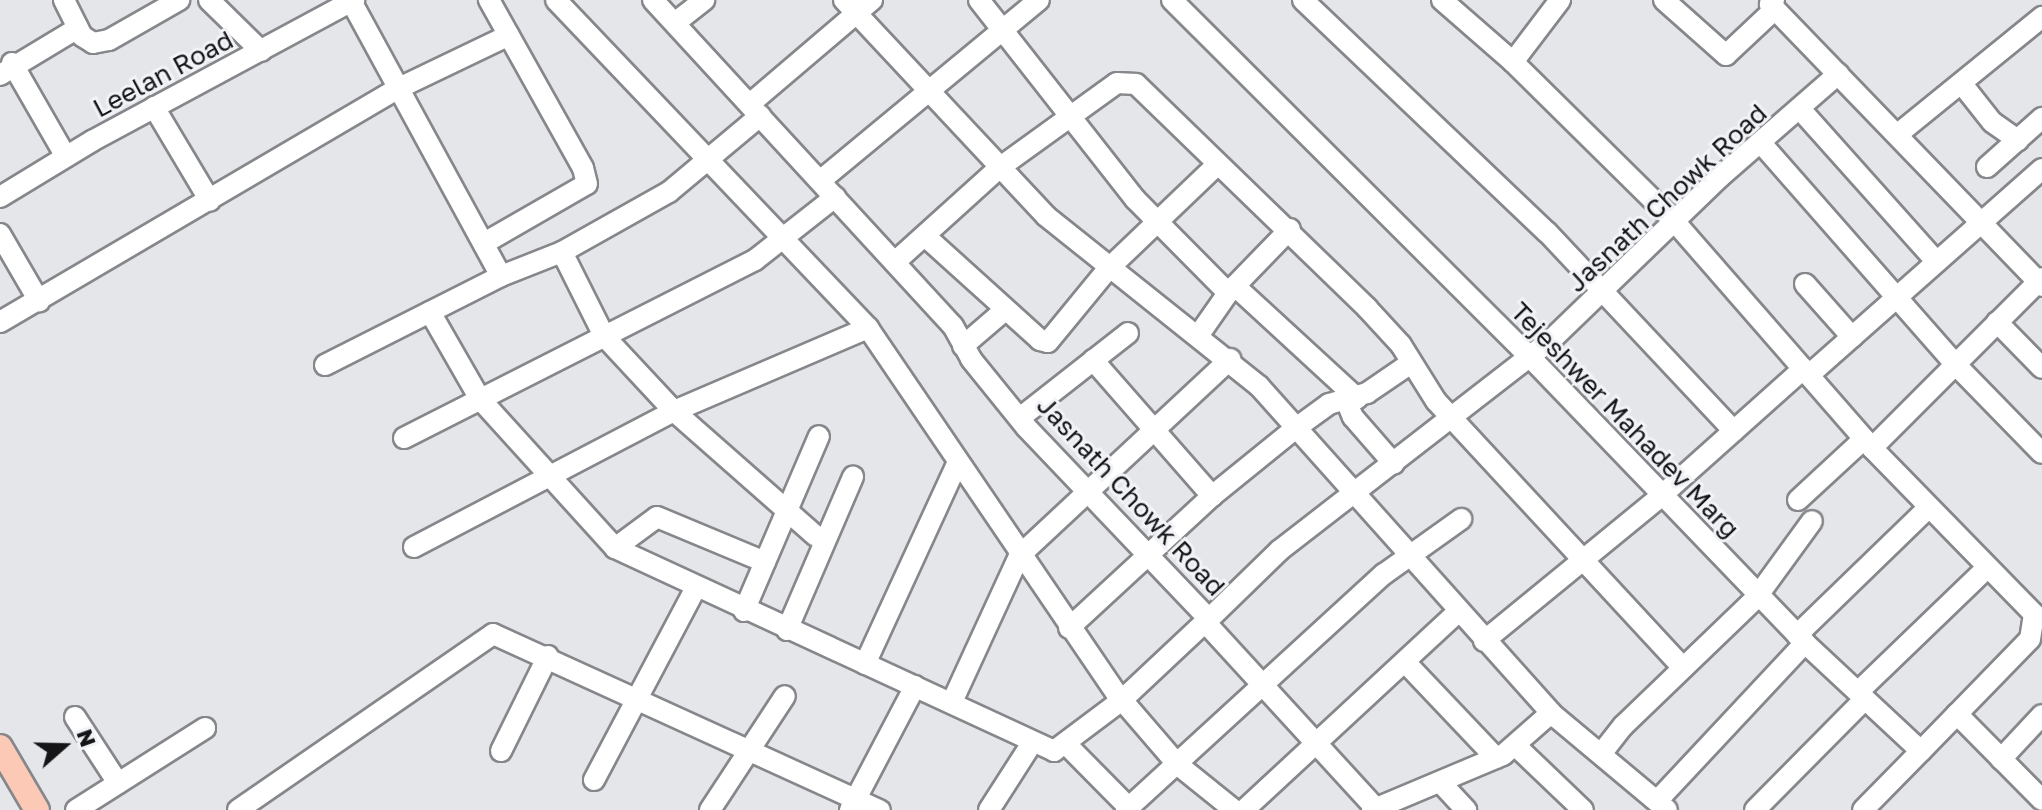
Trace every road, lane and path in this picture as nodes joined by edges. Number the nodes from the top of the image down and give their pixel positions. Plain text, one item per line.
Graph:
1 (64, 0) edge
2 (179, 0) edge
3 (209, 0) edge
4 (352, 0) edge
5 (489, 0) edge
6 (556, 0) edge
7 (653, 0) edge
8 (704, 0) edge
9 (872, 0) edge
10 (979, 0) edge
11 (1039, 0) edge
12 (1172, 0) edge
13 (1303, 0) edge
14 (1442, 0) edge
15 (1560, 0) edge
16 (1664, 0) edge
17 (1774, 5) edge
18 (850, 7) edge
19 (2042, 17) edge
20 (676, 22) junction
21 (78, 28) junction
22 (1004, 32) junction
23 (509, 35) junction
24 (261, 51) junction
25 (1513, 62) junction
26 (6, 69) edge
27 (1838, 74) junction
28 (1962, 84) junction
29 (397, 89) junction
30 (928, 92) junction
31 (154, 107) junction
32 (1800, 109) junction
33 (756, 110) junction
34 (2042, 118) edge
35 (1070, 120) junction
36 (1898, 134) junction
37 (2018, 140) junction
38 (1761, 143) junction
39 (66, 157) junction
40 (706, 162) junction
41 (1218, 164) junction
42 (1987, 167) dead end
43 (999, 168) junction
44 (2042, 169) edge
45 (820, 181) junction
46 (0, 197) edge
47 (835, 197) junction
48 (210, 201) junction
49 (1675, 222) junction
50 (1981, 222) junction
51 (1159, 223) junction
52 (1290, 229) junction
53 (0, 234) edge
54 (925, 236) junction
55 (784, 239) junction
56 (486, 242) junction
57 (562, 252) junction
58 (895, 262) junction
59 (1937, 262) junction
60 (1108, 269) junction
61 (501, 276) junction
62 (2041, 282) edge
63 (1805, 284) dead end
64 (1231, 290) junction
65 (1604, 292) junction
66 (1897, 297) junction
67 (39, 301) junction
68 (1005, 310) junction
69 (430, 312) junction
70 (0, 322) edge
71 (1997, 322) junction
72 (868, 328) junction
73 (1128, 333) dead end
74 (604, 336) junction
75 (1198, 336) junction
76 (1852, 337) junction
77 (963, 346) junction
78 (1530, 357) junction
79 (1230, 359) junction
80 (1093, 360) junction
81 (1411, 363) junction
82 (1955, 364) junction
83 (325, 365) dead end
84 (2042, 368) edge
85 (1806, 372) junction
86 (480, 399) junction
87 (1352, 399) junction
88 (674, 411) junction
89 (1021, 417) junction
90 (1454, 418) junction
91 (1296, 428) junction
92 (1152, 430) junction
93 (1734, 431) junction
94 (819, 436) dead end
95 (404, 438) dead end
96 (1868, 444) junction
97 (2042, 453) edge
98 (958, 462) junction
99 (1394, 464) junction
100 (550, 476) junction
101 (853, 477) dead end
102 (1085, 491) junction
103 (1352, 495) junction
104 (1212, 496) junction
105 (1660, 497) junction
106 (1798, 500) dead end
107 (1928, 508) junction
108 (790, 512) junction
109 (1461, 519) dead end
110 (1812, 521) dead end
111 (816, 536) dead end
112 (414, 547) dead end
113 (615, 548) junction
114 (1148, 555) junction
115 (1019, 556) junction
116 (1408, 558) junction
117 (1584, 560) junction
118 (765, 562) junction
119 (1986, 569) junction
120 (695, 589) junction
121 (1758, 595) junction
122 (744, 611) junction
123 (1457, 613) junction
124 (2039, 619) edge
125 (1069, 628) junction
126 (787, 630) junction
127 (1801, 639) junction
128 (1484, 641) junction
129 (548, 656) junction
130 (1405, 662) junction
131 (865, 664) junction
132 (1682, 667) junction
133 (1265, 685) junction
134 (915, 686) junction
135 (785, 696) dead end
136 (1862, 696) junction
137 (635, 698) junction
138 (1122, 700) junction
139 (952, 702) junction
140 (1551, 713) junction
141 (1957, 714) junction
142 (2042, 715) edge
143 (75, 717) dead end
144 (205, 728) dead end
145 (1320, 742) junction
146 (1032, 743) junction
147 (1067, 745) junction
148 (0, 747) edge
149 (1517, 747) junction
150 (749, 750) junction
151 (501, 751) dead end
152 (1921, 751) junction
153 (1601, 754) junction
154 (1496, 758) junction
155 (2001, 759) junction
156 (1177, 764) junction
157 (594, 780) dead end
158 (118, 783) junction
159 (1441, 783) junction
160 (2042, 800) edge
161 (853, 805) edge
162 (1662, 806) edge
163 (245, 809) edge
164 (1128, 809) edge
165 (37, 810) edge
166 (76, 810) edge
167 (710, 810) edge
168 (880, 810) edge
169 (989, 810) edge
170 (1234, 810) edge
171 (1244, 810) edge
172 (1375, 810) edge
173 (1466, 810) edge
174 (1583, 810) edge
175 (1755, 810) edge
176 (1863, 810) edge

1 - 21 street
2 - 21 street
3 - 24 street
4 - 24 street, Leelan Road
4 - 29 street
5 - 23 street
6 - 40 street
7 - 20 street, Jasnath Chowk Road
8 - 20 street
9 - 18 street
10 - 22 street
11 - 22 street
12 - 78 street, Tejeshwer Mahadev Marg
13 - 65 street
14 - 25 street
15 - 25 street
16 - 17 street
17 - 27 street
18 - 30 street
18 - 33 street
19 - 28 street
20 - 33 street, Jasnath Chowk Road
21 - 26 street
22 - 30 street
22 - 35 street
23 - 29 street
23 - 56 street
24 - 31 street, Leelan Road
25 - 49 street
26 - 39 street
27 - 32 street, Jasnath Chowk Road
27 - 36 street
28 - 36 street
28 - 37 street
29 - 48 street
29 - 56 street
30 - 43 street
30 - 45 street
31 - 39 street, Leelan Road
31 - 48 street
32 - 38 street, Jasnath Chowk Road
32 - 59 street
33 - 40 street
33 - 45 street, Jasnath Chowk Road
34 - 37 street
35 - 41 street
35 - 43 street
35 - 51 street
36 - 50 street
37 - 42 street
38 - 49 street, Jasnath Chowk Road
38 - 66 street
39 - 46 street, Leelan Road
40 - 55 street
40 - 57 street
41 - 51 street
41 - 52 street
43 - 54 street
43 - 60 street
44 - 50 street
45 - 47 street, Jasnath Chowk Road
47 - 55 street
47 - 58 street, Jasnath Chowk Road
48 - 67 street
49 - 65 street, Jasnath Chowk Road
49 - 85 street
50 - 59 street
50 - 62 street
51 - 60 street
51 - 64 street
52 - 64 street
52 - 81 street
53 - 67 street
54 - 58 street
54 - 68 street
55 - 72 street
55 - 74 street
56 - 61 street
57 - 61 street
57 - 74 street
58 - 77 street, Jasnath Chowk Road
59 - 66 street
60 - 68 street
60 - 75 street
61 - 69 street
62 - 71 street
63 - 76 street
64 - 75 street
64 - 87 street
65 - 78 street, Jasnath Chowk Road
65 - 93 street
66 - 76 street
66 - 82 street
67 - 70 street
68 - 77 street
69 - 83 street
69 - 86 street
71 - 82 street
71 - 84 street
72 - 88 street
72 - 98 street
73 - 80 street
74 - 86 street
74 - 88 street
75 - 79 street
76 - 85 street
77 - 89 street, Jasnath Chowk Road
78 - 90 street, Jasnath Chowk Road
78 - 105 street, Tejeshwer Mahadev Marg
79 - 91 street
79 - 92 street
80 - 89 street
80 - 92 street
81 - 87 street
81 - 90 street
82 - 96 street
82 - 97 street
85 - 93 street
85 - 96 street
86 - 95 street
86 - 100 street
87 - 91 street
87 - 99 street
88 - 100 street
88 - 108 street
89 - 102 street, Jasnath Chowk Road
90 - 99 street, Jasnath Chowk Road
90 - 117 street
91 - 103 street
91 - 104 street
92 - 102 street
92 - 104 street
93 - 105 street
94 - 108 street
96 - 106 street
96 - 107 street
98 - 115 street
98 - 131 street
99 - 103 street, Jasnath Chowk Road
100 - 112 street
100 - 113 street
101 - 126 street
102 - 114 street, Jasnath Chowk Road
102 - 115 street
103 - 114 street, Jasnath Chowk Road
103 - 116 street
104 - 114 street
105 - 117 street
105 - 121 street, Tejeshwer Mahadev Marg
107 - 119 street
107 - 127 street
108 - 111 street
108 - 118 street
109 - 116 street
110 - 121 street
113 - 118 street
113 - 120 street
114 - 125 street
115 - 125 street
115 - 139 street
116 - 123 street
116 - 133 street
117 - 128 street
117 - 132 street
118 - 122 street
119 - 124 street
119 - 136 street
120 - 122 street
120 - 137 street
121 - 127 street, Tejeshwer Mahadev Marg
121 - 132 street
122 - 126 street
123 - 128 street
123 - 130 street
124 - 141 street
125 - 138 street
126 - 131 street
127 - 136 street, Tejeshwer Mahadev Marg
127 - 162 street
128 - 140 street
129 - 137 street
129 - 151 street
129 - 163 street
130 - 145 street
130 - 154 street
131 - 134 street
132 - 153 street
133 - 138 street
133 - 145 street
133 - 156 street
134 - 139 street
134 - 161 street
135 - 150 street
136 - 152 street, Tejeshwer Mahadev Marg
136 - 175 street
137 - 150 street
137 - 157 street
138 - 147 street
138 - 156 street
139 - 146 street
140 - 149 street
140 - 153 street
141 - 152 street
141 - 155 street
142 - 155 street
143 - 158 street
144 - 158 street
145 - 171 street
145 - 172 street
146 - 147 street
146 - 169 street
147 - 164 street
148 - 165 main road
149 - 154 street
149 - 174 street
150 - 161 street
150 - 167 street
152 - 176 street
153 - 162 street
154 - 159 street
155 - 160 street
156 - 164 street
156 - 170 street
158 - 166 street
159 - 172 street
159 - 173 street
161 - 168 street

